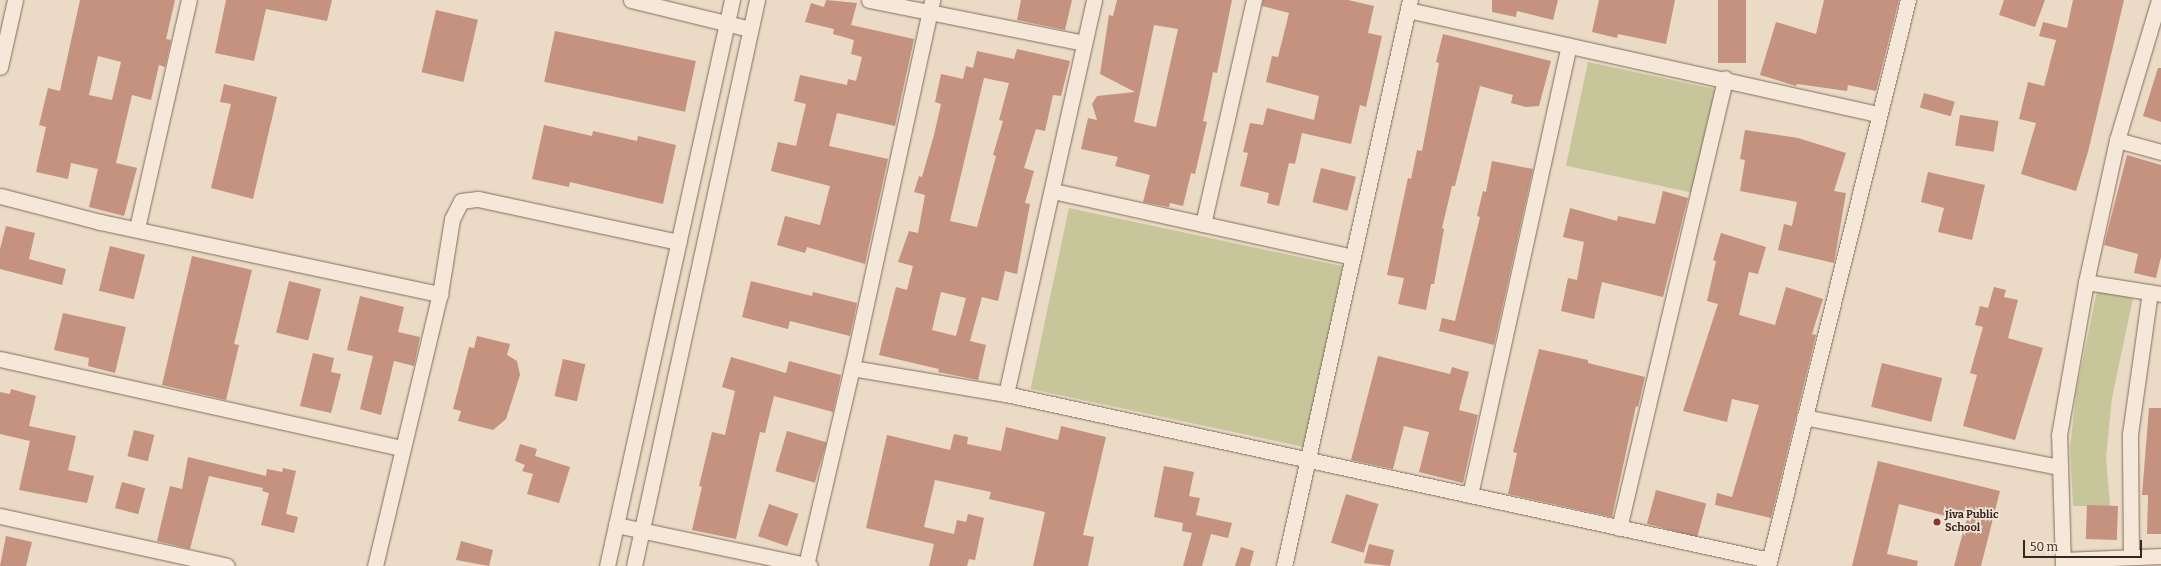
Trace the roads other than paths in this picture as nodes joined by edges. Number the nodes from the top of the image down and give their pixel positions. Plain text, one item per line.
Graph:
1 (15, 0) edge
2 (189, 0) edge
3 (631, 0) edge
4 (732, 0) edge
5 (757, 0) edge
6 (869, 0) edge
7 (1094, 0) edge
8 (1254, 0) edge
9 (1908, 0) edge
10 (2159, 0) edge
11 (1409, 5) edge
12 (931, 6) edge
13 (726, 24) junction
14 (750, 29) junction
15 (1084, 43) junction
16 (1569, 46) junction
17 (0, 67) edge
18 (1725, 78) junction
19 (1879, 114) junction
20 (2117, 140) junction
21 (2161, 152) edge
22 (1053, 191) junction
23 (0, 196) edge
24 (1203, 224) junction
25 (137, 228) junction
26 (678, 242) junction
27 (1352, 257) junction
28 (2086, 282) junction
29 (2155, 293) edge
30 (440, 294) junction
31 (0, 359) edge
32 (852, 368) junction
33 (1006, 394) junction
34 (1804, 417) junction
35 (401, 448) junction
36 (1307, 460) junction
37 (2060, 467) junction
38 (1470, 495) junction
39 (0, 516) edge
40 (616, 524) junction
41 (1619, 528) junction
42 (641, 530) junction
43 (2161, 556) edge
44 (2131, 557) junction
45 (1768, 563) edge
46 (2063, 563) edge
47 (227, 566) edge
48 (375, 566) edge
49 (607, 566) edge
50 (634, 566) edge
51 (808, 566) edge
52 (1284, 566) edge

1 - 17 street
2 - 25 street
3 - 13 street
4 - 13 street
5 - 14 street
6 - 12 street
7 - 15 street
8 - 24 street
9 - 19 street
10 - 20 street
11 - 16 street
11 - 27 street
12 - 15 street
12 - 32 street
13 - 14 street
13 - 26 street
14 - 42 street
15 - 22 street
16 - 18 street
16 - 38 street
18 - 19 street
18 - 41 street
19 - 34 street
20 - 21 street
20 - 28 street
22 - 24 street
22 - 33 street
23 - 25 street
24 - 27 street
25 - 30 street
26 - 30 street
26 - 40 street
27 - 36 street
28 - 29 street
28 - 37 street
29 - 44 street
30 - 35 street
31 - 35 street
32 - 33 street
32 - 51 street
33 - 36 street
34 - 37 street
34 - 45 street
35 - 48 street
36 - 38 street
36 - 52 street
37 - 46 street
38 - 41 street
39 - 47 street
40 - 42 street
40 - 49 street
41 - 45 street
42 - 50 street
42 - 51 street
43 - 44 street
44 - 46 street

